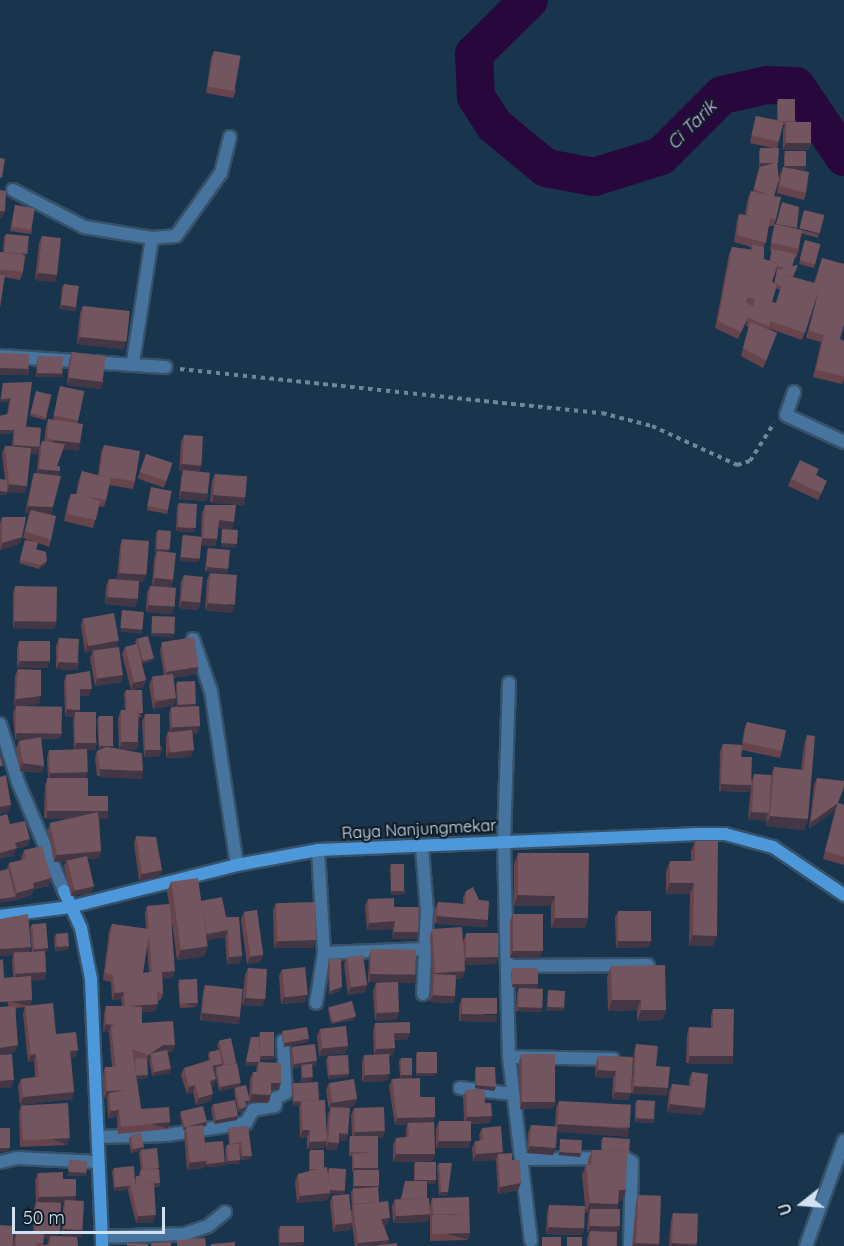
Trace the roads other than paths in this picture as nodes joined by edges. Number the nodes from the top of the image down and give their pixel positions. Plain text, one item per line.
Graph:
1 (230, 136) dead end
2 (13, 190) dead end
3 (152, 238) junction
4 (0, 356) edge
5 (133, 362) junction
6 (166, 367) road end
7 (794, 392) dead end
8 (844, 442) edge
9 (193, 639) edge
10 (509, 683) dead end
11 (0, 724) edge
12 (504, 842) junction
13 (422, 848) junction
14 (318, 850) junction
15 (237, 865) junction
16 (64, 891) joint
17 (844, 895) edge
18 (70, 907) junction
19 (0, 916) edge
20 (425, 949) junction
21 (324, 953) junction
22 (648, 965) edge
23 (509, 966) junction
24 (423, 994) dead end
25 (316, 1003) dead end
26 (283, 1041) edge
27 (509, 1057) junction
28 (622, 1059) edge
29 (460, 1088) dead end
30 (513, 1094) junction
31 (99, 1137) junction
32 (844, 1141) edge
33 (522, 1159) junction
34 (0, 1162) edge
35 (98, 1162) junction
36 (225, 1212) dead end
37 (531, 1241) dead end
38 (102, 1242) edge
39 (630, 1246) edge
40 (807, 1246) edge

1 - 3 street
2 - 3 street
3 - 5 street
4 - 5 street
5 - 6 street
7 - 8 street
9 - 15 street
10 - 12 street
11 - 16 street
12 - 13 main road, Raya Nanjungmekar
12 - 17 main road, Raya Nanjungmekar
12 - 23 street
13 - 14 main road, Raya Nanjungmekar
13 - 20 street
14 - 15 main road, Raya Nanjungmekar
14 - 21 street
15 - 18 main road, Raya Nanjungmekar
16 - 18 main road
18 - 19 main road, Raya Nanjungmekar
18 - 31 main road
20 - 21 street
20 - 24 street
21 - 25 street
22 - 23 street
23 - 27 street
26 - 31 street
27 - 28 street
27 - 30 street
29 - 30 street
30 - 33 street
31 - 35 main road
32 - 40 street
33 - 37 street
33 - 39 street
34 - 35 street
35 - 38 main road
36 - 38 street

